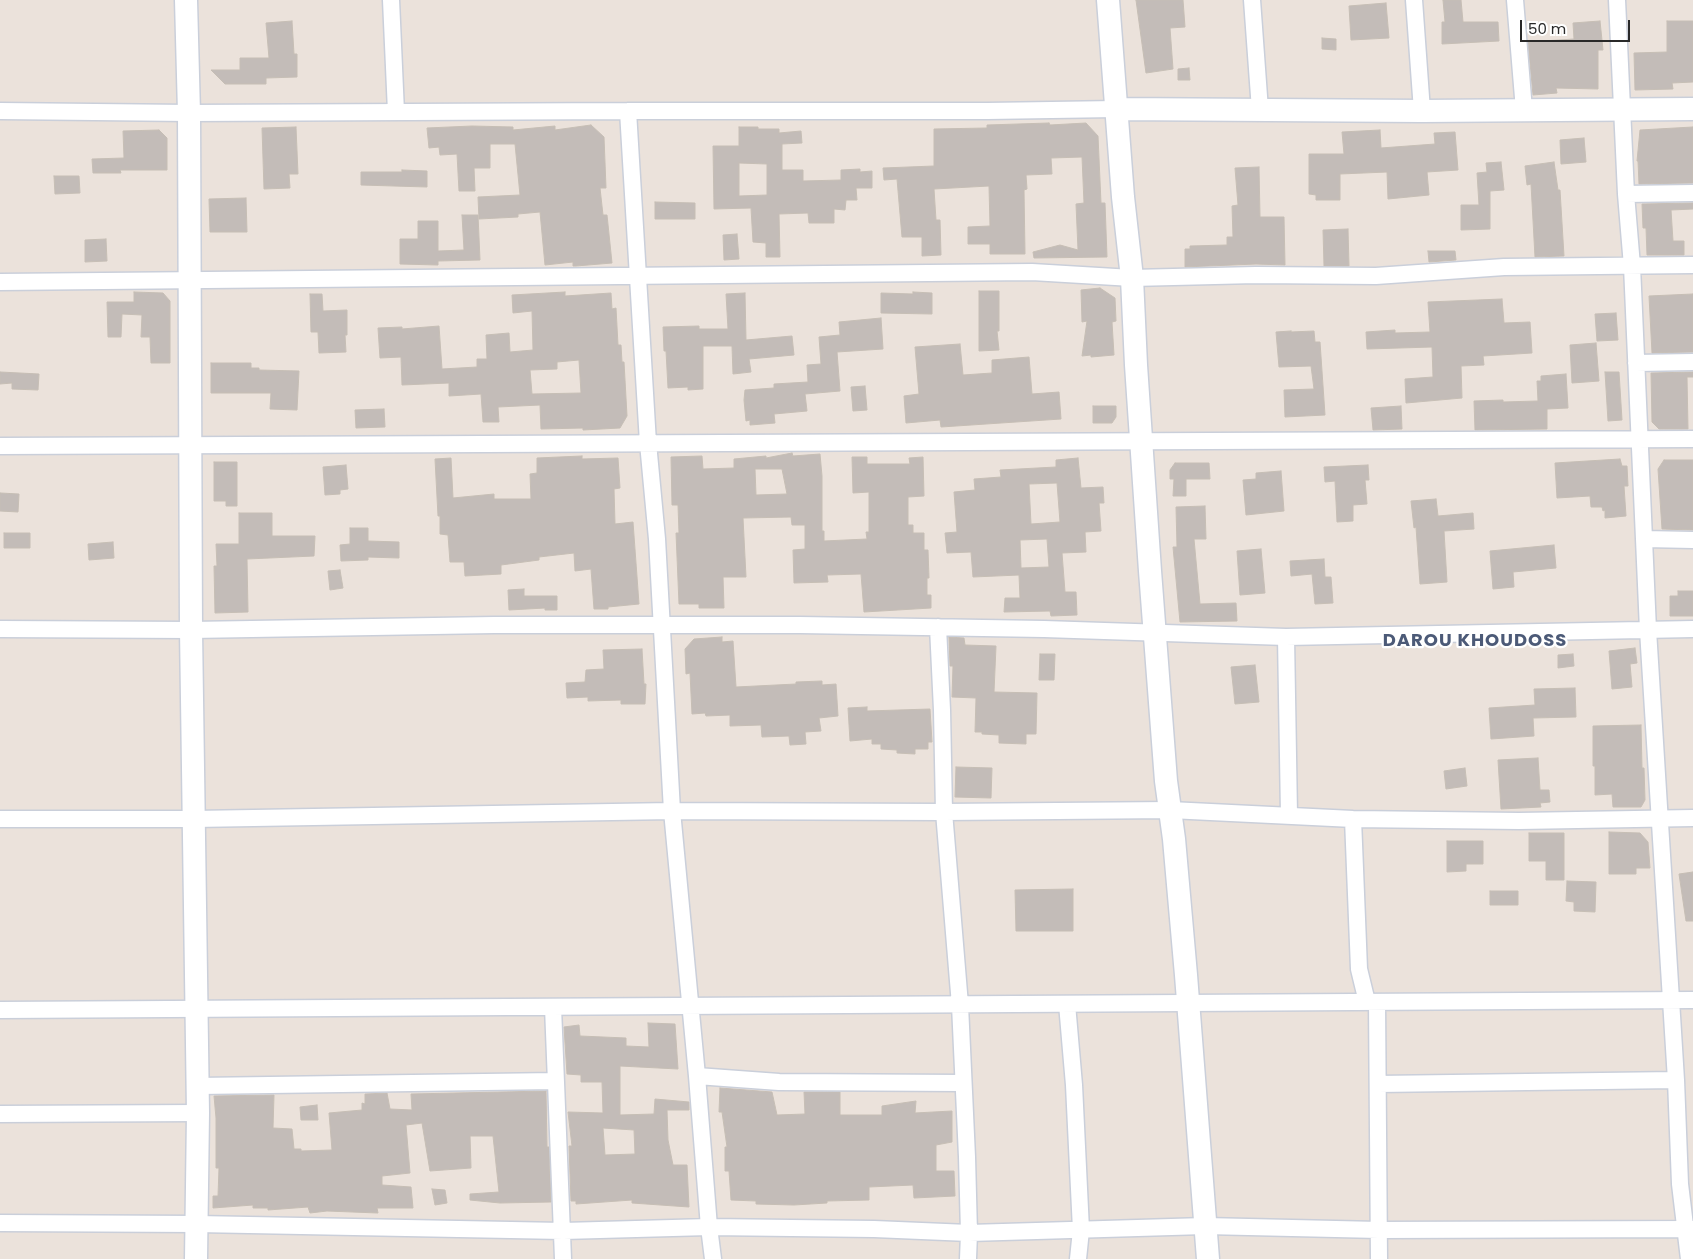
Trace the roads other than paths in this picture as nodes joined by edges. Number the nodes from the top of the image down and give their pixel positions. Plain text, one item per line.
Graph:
1 (186, 0) edge
2 (391, 0) edge
3 (1108, 0) edge
4 (1252, 0) edge
5 (1414, 0) edge
6 (1515, 0) edge
7 (1617, 0) edge
8 (0, 106) edge
9 (1116, 109) junction
10 (1623, 109) junction
11 (1693, 109) edge
12 (1260, 110) junction
13 (1524, 110) junction
14 (628, 111) junction
15 (1422, 111) junction
16 (396, 112) junction
17 (189, 114) junction
18 (1693, 193) edge
19 (1626, 194) junction
20 (1693, 265) edge
21 (1632, 266) junction
22 (637, 275) junction
23 (1132, 278) junction
24 (189, 280) junction
25 (0, 282) edge
26 (1693, 362) edge
27 (1636, 363) junction
28 (1640, 439) junction
29 (1693, 439) edge
30 (1140, 441) junction
31 (648, 444) junction
32 (191, 445) junction
33 (0, 446) edge
34 (1644, 539) junction
35 (1693, 540) edge
36 (661, 625) junction
37 (938, 627) junction
38 (0, 629) edge
39 (1693, 629) edge
40 (191, 630) junction
41 (1648, 630) junction
42 (1155, 632) junction
43 (1286, 638) junction
44 (1170, 810) junction
45 (672, 811) junction
46 (944, 812) junction
47 (1289, 815) junction
48 (1693, 818) edge
49 (0, 819) edge
50 (194, 819) junction
51 (1352, 819) junction
52 (1659, 820) junction
53 (1693, 1000) edge
54 (1670, 1001) junction
55 (1372, 1002) junction
56 (1188, 1003) junction
57 (1066, 1004) junction
58 (960, 1005) junction
59 (690, 1006) junction
60 (553, 1007) junction
61 (197, 1009) junction
62 (0, 1010) edge
63 (697, 1076) junction
64 (1676, 1080) junction
65 (556, 1081) junction
66 (963, 1083) junction
67 (1378, 1084) junction
68 (198, 1086) junction
69 (198, 1113) junction
70 (0, 1114) edge
71 (0, 1223) edge
72 (197, 1224) junction
73 (1205, 1226) junction
74 (709, 1227) junction
75 (1689, 1229) edge
76 (1081, 1230) junction
77 (1379, 1230) junction
78 (563, 1231) junction
79 (970, 1234) junction
80 (196, 1259) edge
81 (563, 1259) edge
82 (713, 1259) edge
83 (968, 1259) edge
84 (1078, 1259) edge
85 (1208, 1259) edge
86 (1379, 1259) edge
87 (1689, 1259) edge

1 - 17 street
2 - 16 street
3 - 9 street
4 - 12 street
5 - 15 street
6 - 13 street
7 - 10 street
8 - 17 street
9 - 12 street
9 - 14 street
9 - 23 street
10 - 11 street
10 - 13 street
10 - 19 street
12 - 15 street
13 - 15 street
14 - 16 street
14 - 22 street
16 - 17 street
17 - 24 street
18 - 19 street
19 - 21 street
20 - 21 street
21 - 23 street
21 - 27 street
22 - 23 street
22 - 24 street
22 - 31 street
23 - 30 street
24 - 25 street
24 - 32 street
26 - 27 street
27 - 28 street
28 - 29 street
28 - 30 street
28 - 34 street
30 - 31 street
30 - 42 street
31 - 32 street
31 - 36 street
32 - 33 street
32 - 40 street
34 - 35 street
34 - 41 street
36 - 37 street
36 - 40 street
36 - 45 street
37 - 42 street
37 - 46 street
38 - 40 street
39 - 41 street
40 - 50 street
41 - 43 street
41 - 52 street
42 - 43 street
42 - 44 street
43 - 47 street
44 - 46 street
44 - 47 street
44 - 56 street
45 - 46 street
45 - 50 street
45 - 59 street
46 - 58 street
47 - 51 street
48 - 52 street
49 - 50 street
50 - 61 street
51 - 52 street
51 - 55 street
52 - 54 street
53 - 54 street
54 - 55 street
54 - 64 street
55 - 56 street
55 - 67 street
56 - 57 street
56 - 73 street
57 - 58 street
57 - 76 street
58 - 59 street
58 - 66 street
59 - 60 street
59 - 63 street
60 - 61 street
60 - 65 street
61 - 62 street
61 - 68 street
63 - 66 street
63 - 74 street
64 - 67 street
64 - 75 street
65 - 68 street
65 - 78 street
66 - 79 street
67 - 77 street
68 - 69 street
69 - 70 street
69 - 72 street
71 - 72 street
72 - 78 street
72 - 80 street
73 - 76 street
73 - 77 street
73 - 85 street
74 - 78 street
74 - 79 street
74 - 82 street
75 - 77 street
75 - 87 street
76 - 79 street
76 - 84 street
77 - 86 street
78 - 81 street
79 - 83 street

